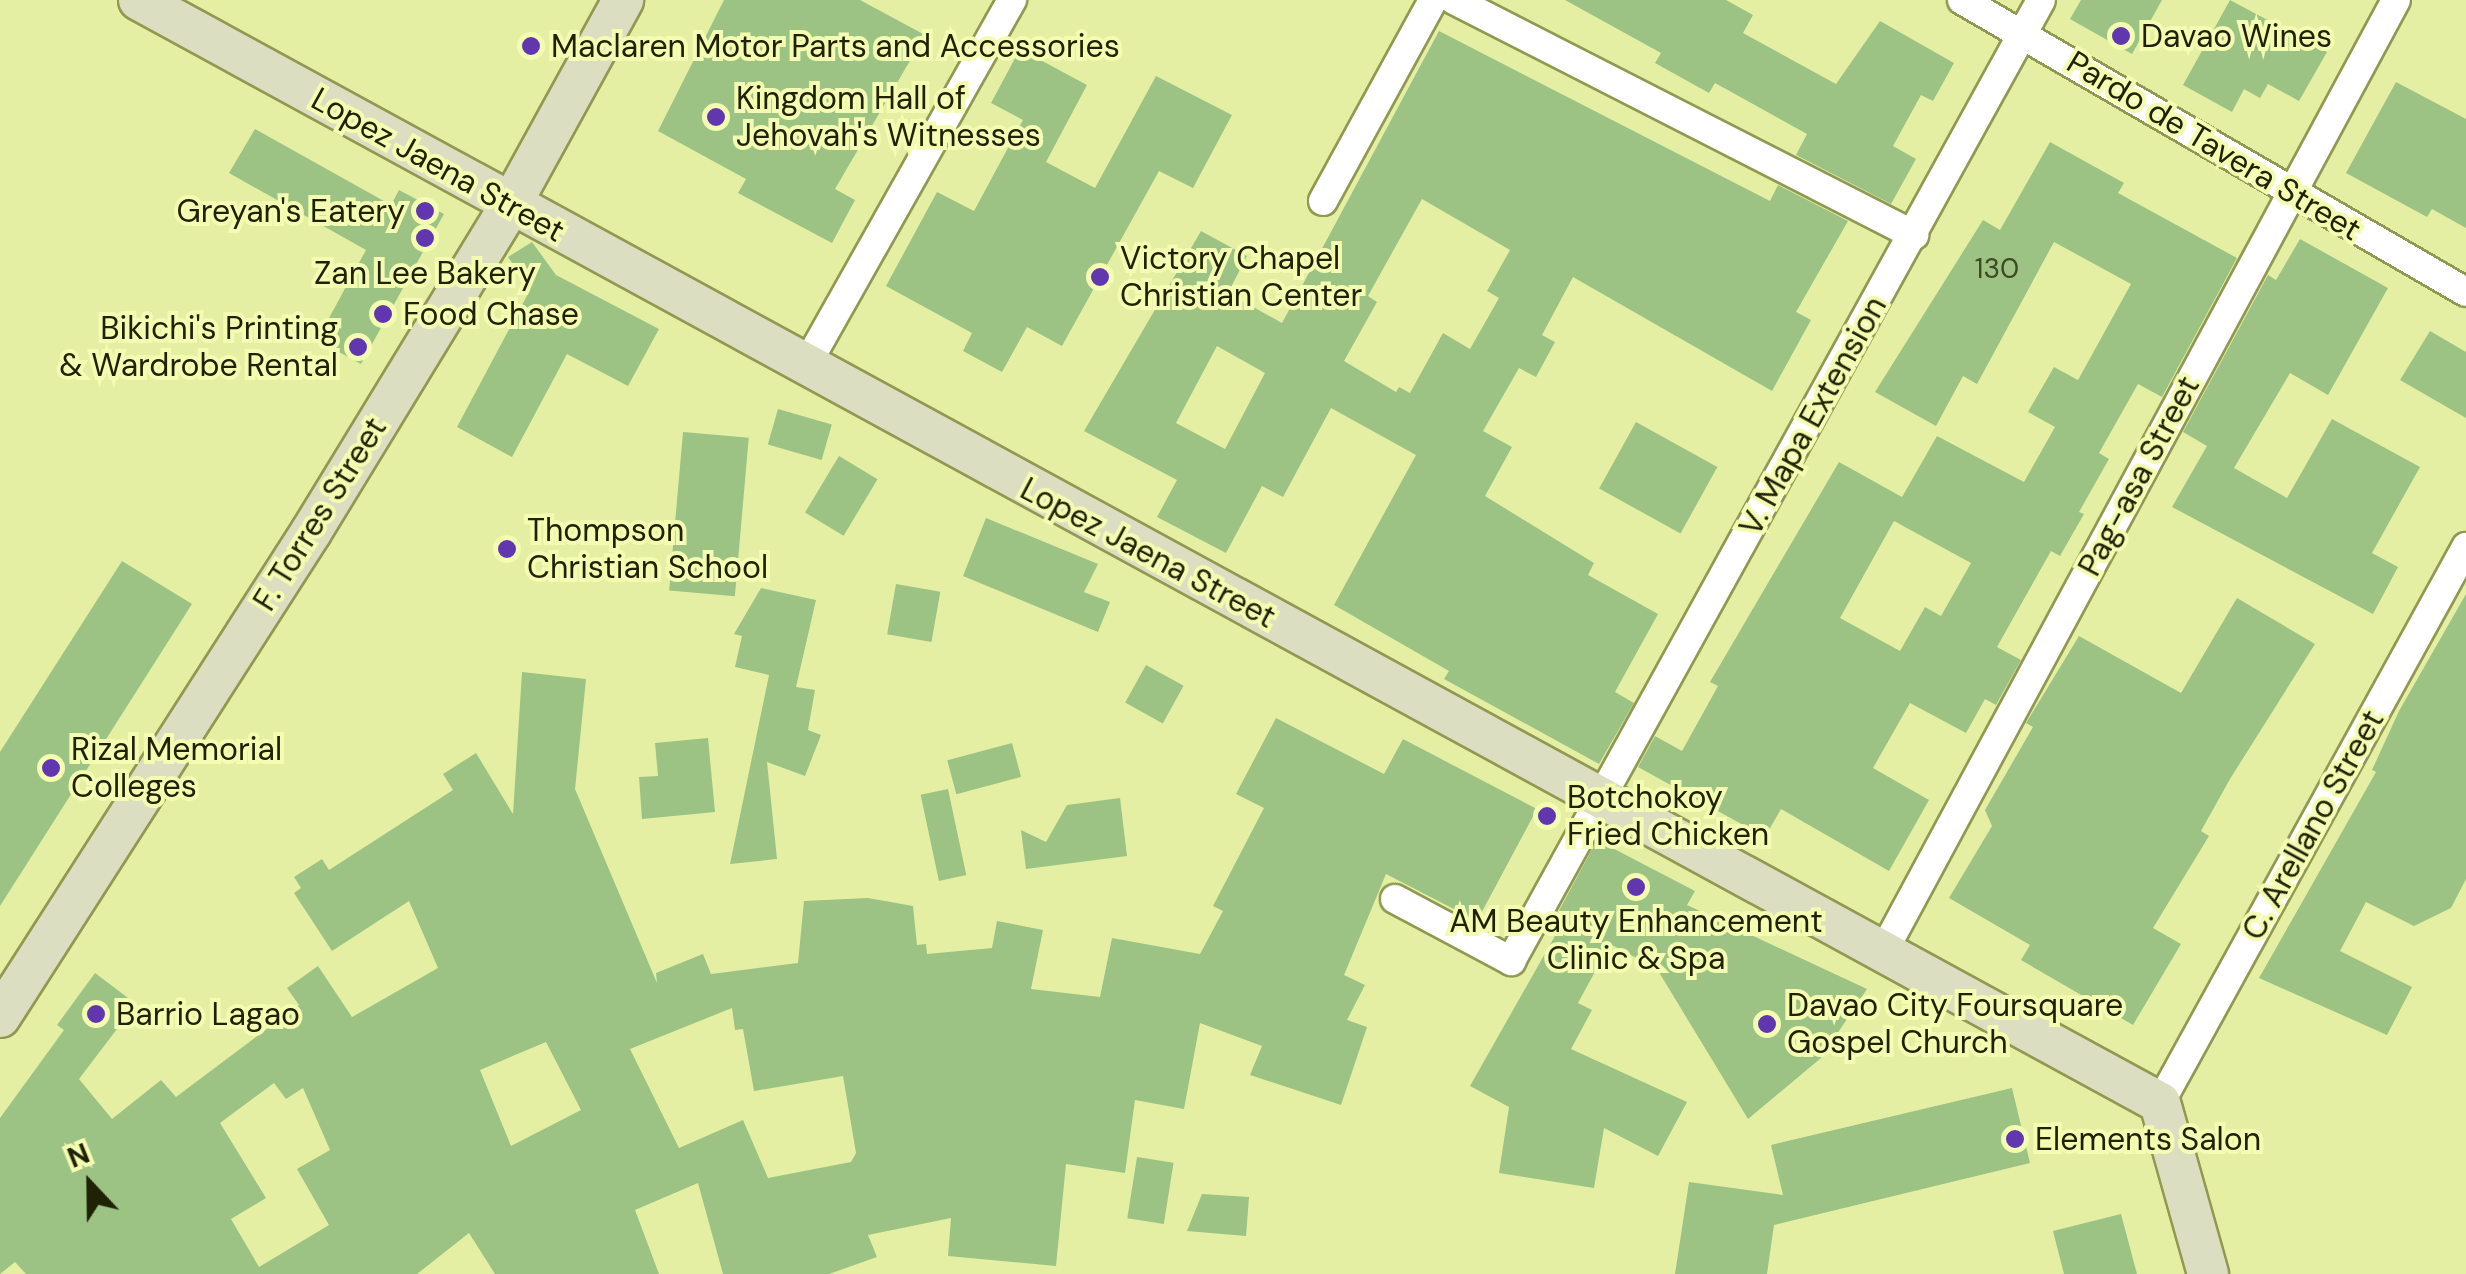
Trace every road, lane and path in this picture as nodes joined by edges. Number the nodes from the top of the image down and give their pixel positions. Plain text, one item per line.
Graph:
1 (138, 0) edge
2 (623, 0) edge
3 (1012, 0) edge
4 (1434, 0) edge
5 (1454, 0) edge
6 (1962, 0) edge
7 (2041, 0) edge
8 (2396, 0) edge
9 (2020, 32) junction
10 (2291, 194) junction
11 (1322, 201) dead end
12 (511, 204) junction
13 (1914, 235) junction
14 (2466, 292) edge
15 (804, 369) junction
16 (2466, 546) edge
17 (1599, 796) junction
18 (1394, 899) dead end
19 (1883, 952) junction
20 (0, 1017) edge
21 (2160, 1104) junction
22 (2208, 1274) edge

1 - 12 street, Lopez Jaena Street
2 - 12 street, F. Torres Street
3 - 15 street
4 - 11 street
5 - 13 street
6 - 9 street, Pardo de Tavera Street
7 - 9 street, V. Mapa Extension
8 - 10 street, Pag-asa Street
9 - 10 street, Pardo de Tavera Street
9 - 13 street, V. Mapa Extension
10 - 14 street, Pardo de Tavera Street
10 - 19 street, Pag-asa Street
12 - 15 street, Lopez Jaena Street
12 - 20 street, F. Torres Street
13 - 17 street, V. Mapa Extension
15 - 17 street, Lopez Jaena Street
16 - 21 street, C. Arellano Street
17 - 18 street, V. Mapa Extension
17 - 19 street, Lopez Jaena Street
19 - 21 street, Lopez Jaena Street
21 - 22 street

